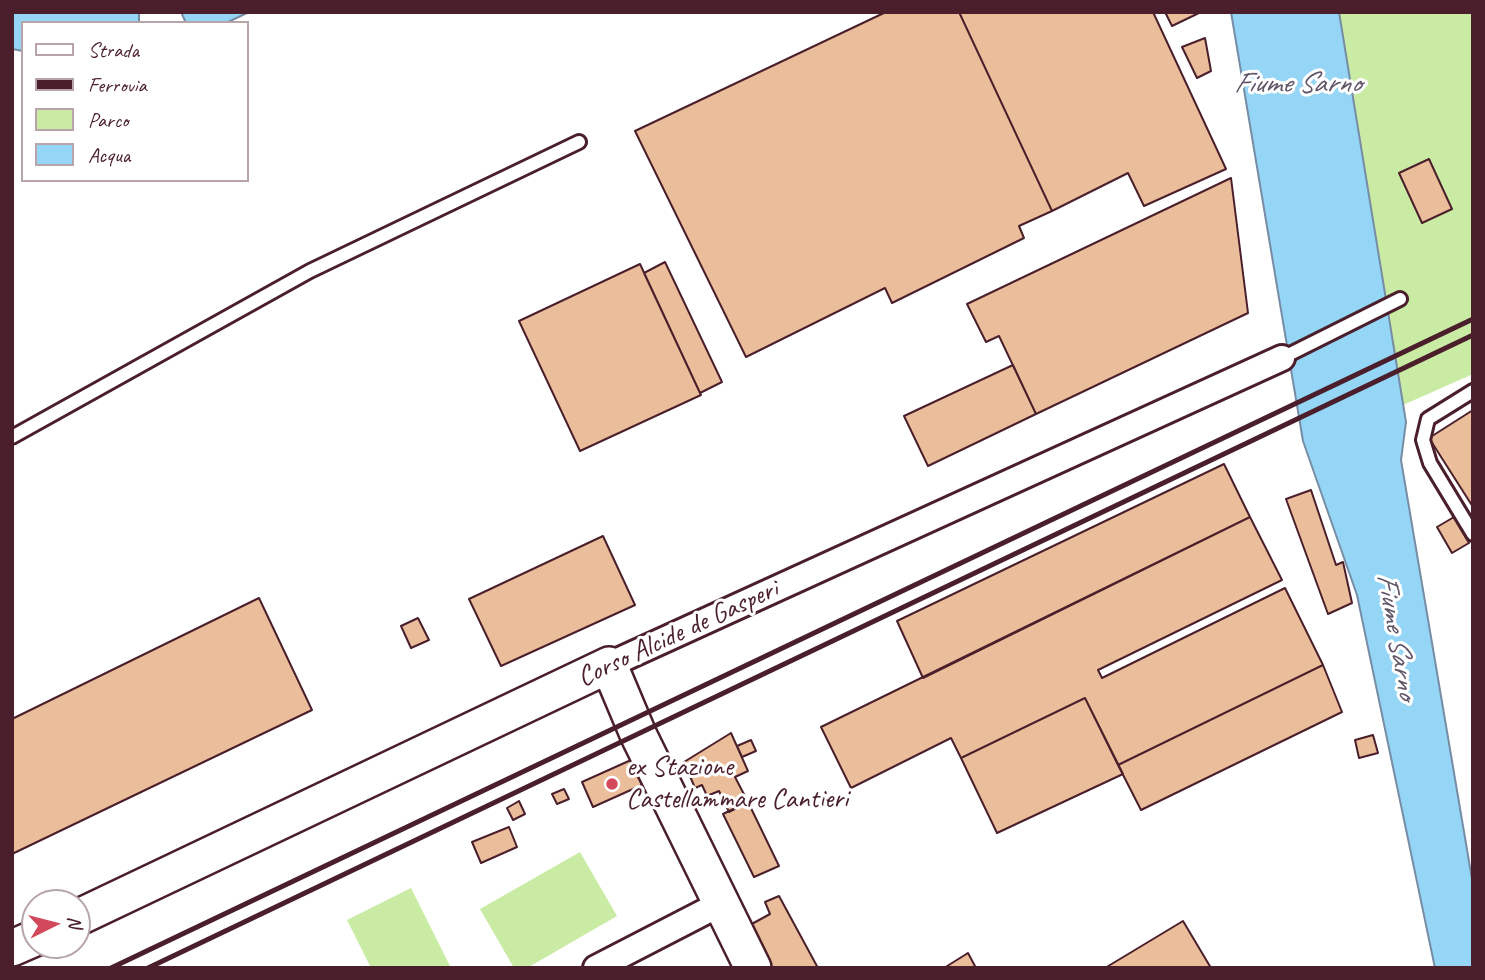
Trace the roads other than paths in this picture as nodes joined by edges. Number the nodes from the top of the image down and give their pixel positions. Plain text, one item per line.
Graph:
1 (579, 142) dead end
2 (1400, 299) dead end
3 (1282, 358) joint
4 (1473, 391) edge
5 (12, 437) edge
6 (1473, 534) edge
7 (608, 665) junction
8 (720, 904) junction
9 (91, 911) edge
10 (596, 968) edge
11 (753, 968) edge

1 - 5 lane
2 - 3 lane
3 - 7 street, Corso Alcide de Gasperi
4 - 6 lane
7 - 8 street
7 - 9 street, Corso Alcide de Gasperi
8 - 10 street
8 - 11 street

